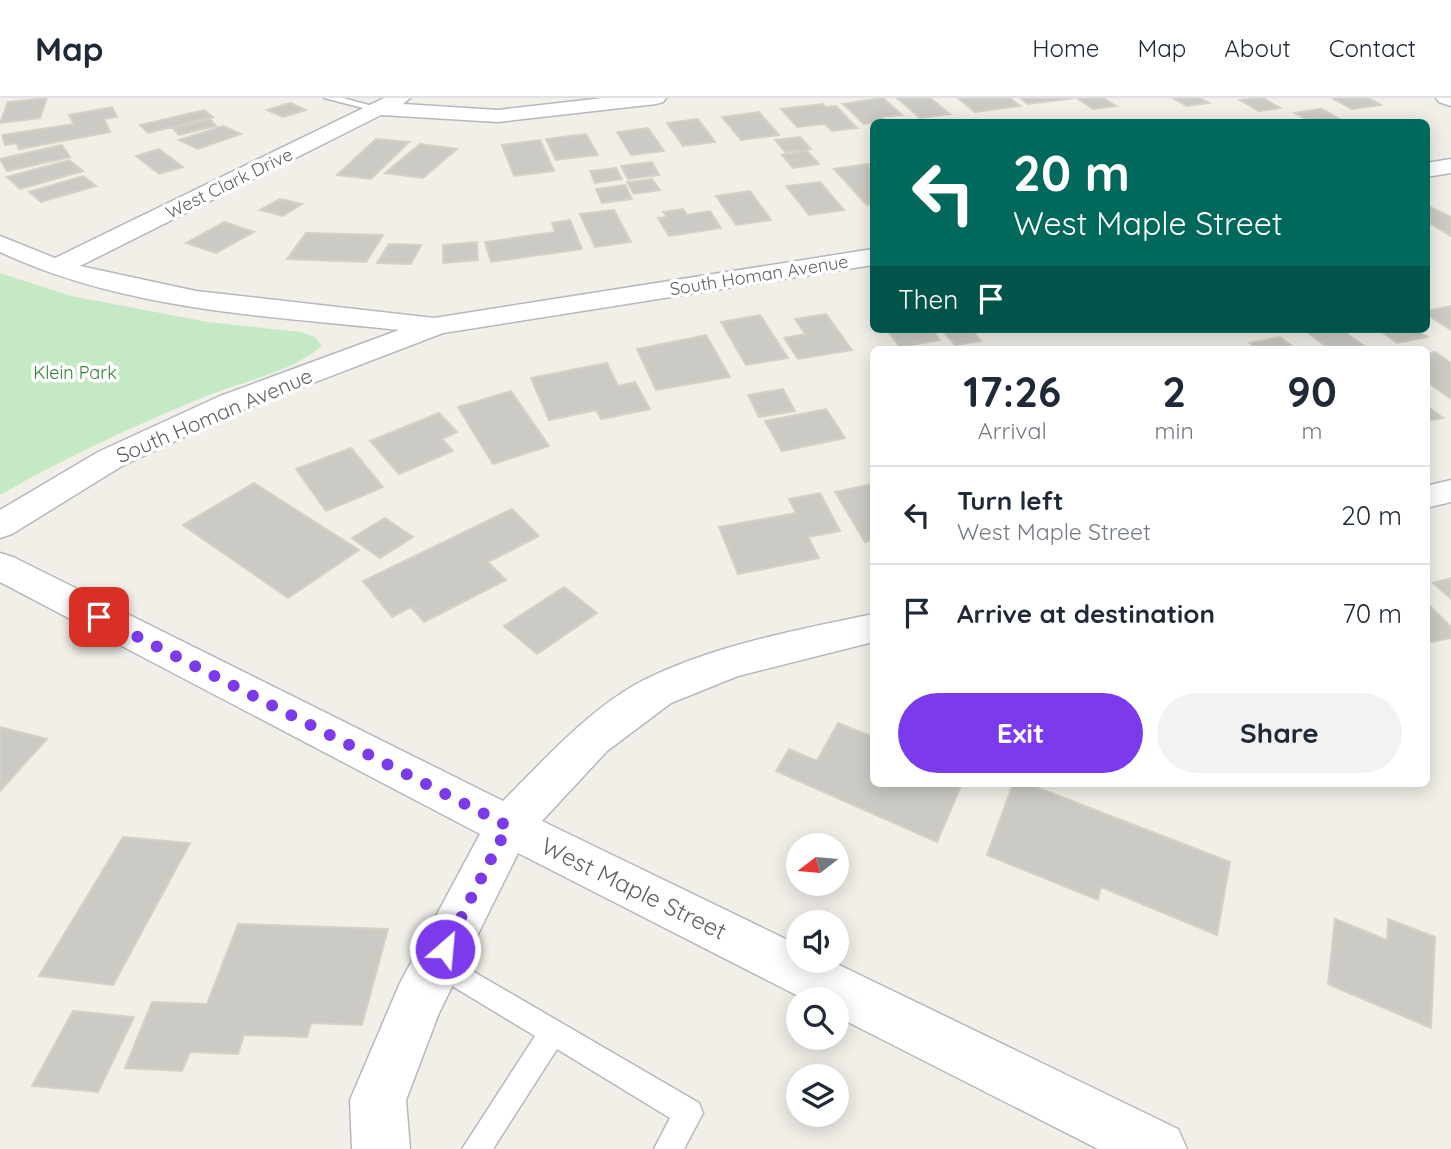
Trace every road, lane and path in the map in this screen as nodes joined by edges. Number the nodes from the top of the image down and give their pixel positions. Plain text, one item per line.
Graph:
1 (329, 98) edge
2 (400, 98) edge
3 (656, 98) edge
4 (379, 109) junction
5 (1451, 166) edge
6 (1430, 169) edge
7 (0, 243) edge
8 (870, 257) edge
9 (57, 267) junction
10 (438, 326) junction
11 (1451, 491) edge
12 (1430, 496) edge
13 (0, 526) edge
14 (0, 566) edge
15 (870, 629) edge
16 (508, 826) junction
17 (438, 963) junction
18 (553, 1032) junction
19 (381, 1149) edge
20 (475, 1149) edge
21 (668, 1149) edge
22 (1158, 1149) edge

1 - 4 lane
2 - 4 street, West Clark Drive
3 - 4 street
4 - 9 street, West Clark Drive
5 - 6 street
7 - 9 street, South Homan Avenue
8 - 10 street, South Homan Avenue
9 - 10 street, South Homan Avenue
10 - 13 street, South Homan Avenue
11 - 12 street
14 - 16 street, West Maple Street
15 - 16 street
16 - 17 street
16 - 22 street, West Maple Street
17 - 18 lane
17 - 19 street
18 - 20 lane
18 - 21 lane

